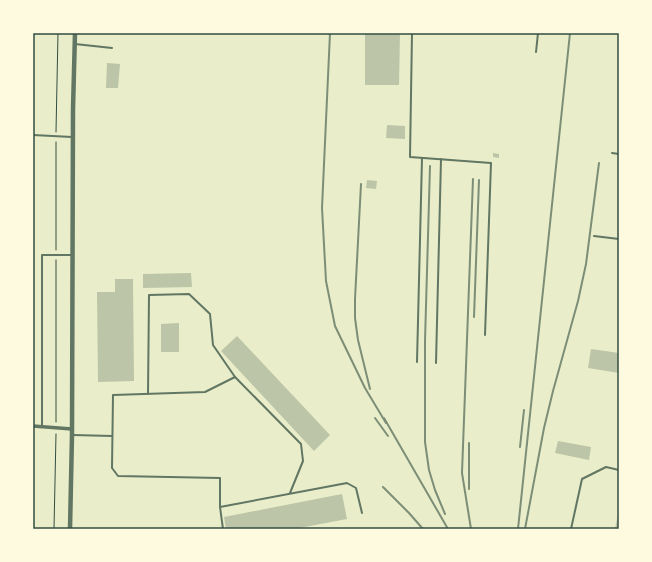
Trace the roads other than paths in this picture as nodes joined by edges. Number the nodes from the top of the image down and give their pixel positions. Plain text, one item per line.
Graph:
1 (75, 33) edge
2 (412, 33) edge
3 (538, 33) edge
4 (75, 44) junction
5 (112, 48) dead end
6 (536, 52) dead end
7 (33, 135) edge
8 (73, 137) junction
9 (612, 153) dead end
10 (619, 154) edge
11 (422, 158) junction
12 (442, 159) junction
13 (594, 236) dead end
14 (619, 240) edge
15 (73, 255) junction
16 (485, 335) dead end
17 (417, 362) dead end
18 (436, 363) dead end
19 (234, 377) junction
20 (148, 394) junction
21 (33, 426) edge
22 (42, 427) junction
23 (72, 429) junction
24 (72, 435) junction
25 (112, 436) junction
26 (619, 470) edge
27 (290, 493) junction
28 (220, 506) junction
29 (362, 512) dead end
30 (70, 529) edge
31 (223, 529) edge
32 (571, 529) edge

1 - 4 street
2 - 11 lane
3 - 6 lane
4 - 5 lane
4 - 8 street
7 - 8 lane
8 - 15 street
9 - 10 lane
11 - 12 lane
11 - 17 lane
12 - 16 lane
12 - 18 lane
13 - 14 lane
15 - 22 lane
15 - 23 street
19 - 20 lane
19 - 20 lane
19 - 27 lane
20 - 25 lane
21 - 22 street
22 - 23 street
23 - 24 street
24 - 25 lane
24 - 30 street
25 - 28 lane
26 - 32 lane
27 - 28 lane
27 - 29 lane
28 - 31 lane

